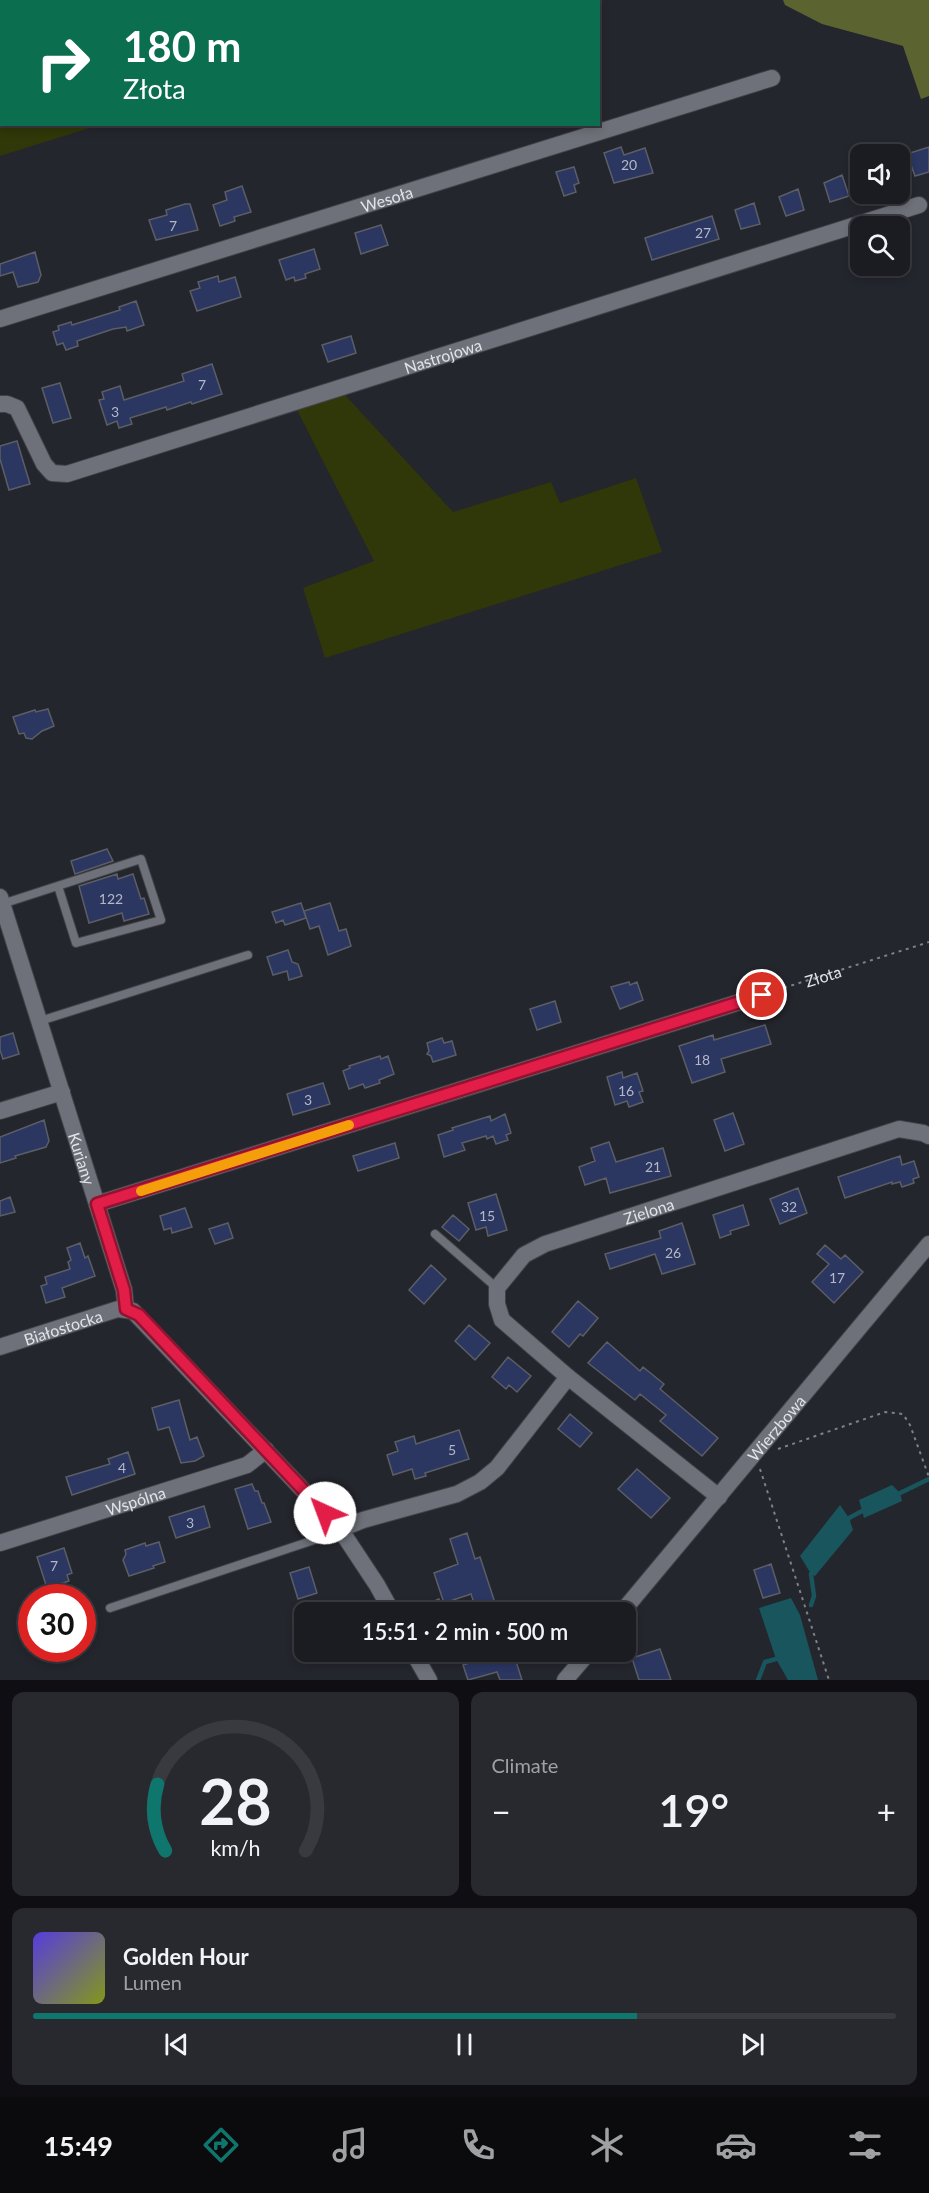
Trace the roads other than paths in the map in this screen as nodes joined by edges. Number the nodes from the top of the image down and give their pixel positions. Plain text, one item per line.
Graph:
1 (772, 78) dead end
2 (919, 205) dead end
3 (0, 319) edge
4 (0, 404) edge
5 (58, 886) junction
6 (2, 909) edge
7 (248, 955) dead end
8 (762, 995) road end
9 (40, 1021) junction
10 (62, 1092) junction
11 (0, 1111) edge
12 (929, 1136) edge
13 (97, 1204) junction
14 (435, 1234) dead end
15 (929, 1244) edge
16 (497, 1288) junction
17 (126, 1309) junction
18 (0, 1347) edge
19 (568, 1377) junction
20 (266, 1450) junction
21 (719, 1497) junction
22 (340, 1528) junction
23 (0, 1543) edge
24 (386, 1602) edge
25 (630, 1602) edge
26 (110, 1608) dead end
27 (419, 1662) edge
28 (580, 1662) edge
29 (429, 1680) edge
30 (565, 1680) edge

1 - 3 street, Wesoła
2 - 4 street, Nastrojowa
5 - 5 lane
5 - 6 lane
6 - 9 street, Kuriany
7 - 9 lane
8 - 13 street
9 - 10 street, Kuriany
10 - 11 street
10 - 13 street, Kuriany
12 - 16 street, Zielona
13 - 17 street, Kuriany
14 - 16 lane
15 - 21 street, Wierzbowa
16 - 19 street
17 - 18 street, Białostocka
17 - 20 street
19 - 21 street
19 - 22 street
20 - 22 street
20 - 23 street, Wspólna
21 - 25 street, Wierzbowa
22 - 24 street
22 - 26 lane
27 - 29 street
28 - 30 street

